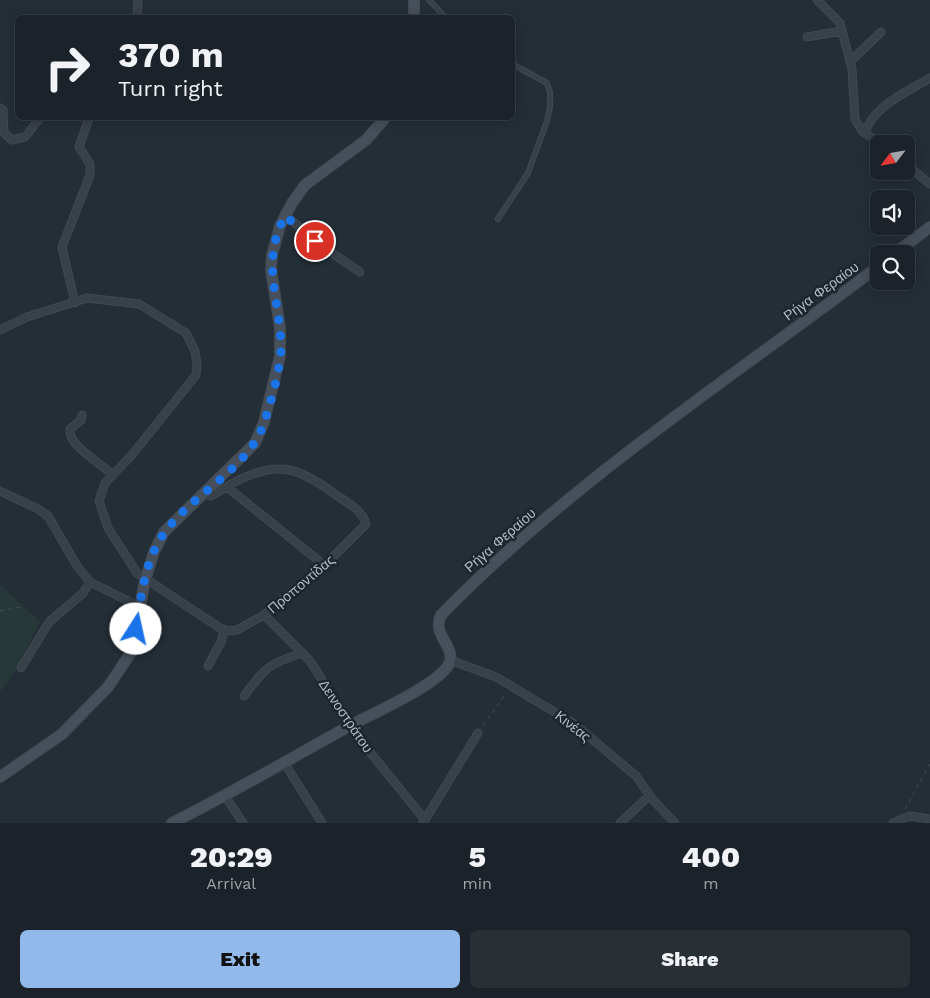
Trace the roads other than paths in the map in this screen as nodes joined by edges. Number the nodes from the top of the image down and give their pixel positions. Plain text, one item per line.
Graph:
1 (138, 0) edge
2 (414, 0) edge
3 (429, 0) edge
4 (817, 0) edge
5 (137, 15) edge
6 (414, 15) edge
7 (443, 15) edge
8 (842, 31) junction
9 (881, 32) dead end
10 (807, 37) dead end
11 (850, 62) junction
12 (515, 66) edge
13 (930, 78) edge
14 (0, 108) edge
15 (38, 120) edge
16 (88, 120) edge
17 (383, 120) edge
18 (866, 133) junction
19 (870, 136) edge
20 (915, 172) edge
21 (930, 184) edge
22 (285, 216) junction
23 (498, 219) dead end
24 (930, 227) edge
25 (906, 245) edge
26 (360, 272) dead end
27 (870, 273) edge
28 (75, 303) junction
29 (0, 330) edge
30 (82, 415) dead end
31 (113, 475) junction
32 (227, 487) junction
33 (0, 491) edge
34 (202, 494) junction
35 (324, 565) junction
36 (144, 580) junction
37 (90, 582) junction
38 (140, 607) junction
39 (264, 615) junction
40 (226, 631) junction
41 (303, 653) junction
42 (450, 660) junction
43 (208, 666) dead end
44 (21, 668) dead end
45 (244, 696) dead end
46 (351, 726) junction
47 (478, 733) road end
48 (285, 764) junction
49 (0, 777) edge
50 (226, 796) junction
51 (650, 796) junction
52 (930, 819) edge
53 (896, 821) edge
54 (424, 822) edge
55 (172, 823) edge
56 (243, 823) edge
57 (322, 823) edge
58 (620, 823) edge
59 (675, 823) edge

1 - 5 street
2 - 6 street
3 - 7 lane
4 - 8 street
8 - 10 street
8 - 11 street
9 - 11 street
11 - 18 street
12 - 23 lane
13 - 18 street
14 - 15 street
16 - 28 street
17 - 22 street
18 - 19 street
20 - 21 street
22 - 26 street
22 - 34 street
24 - 25 street
27 - 42 street, Ρήγα Φεραίου
28 - 29 street
28 - 31 street
30 - 31 street
31 - 36 street
32 - 34 street
32 - 35 street
32 - 35 street, Προποντίδας
33 - 37 street
34 - 36 street
35 - 39 street, Προποντίδας
36 - 38 street
36 - 40 street
37 - 38 street
37 - 44 street
38 - 49 street
39 - 40 street, Προποντίδας
39 - 41 street, Δεινοστράτου
40 - 43 street
41 - 45 street
41 - 46 street, Δεινοστράτου
42 - 46 street
42 - 51 street, Κινέας
46 - 48 street
46 - 54 street, Δεινοστράτου
47 - 54 street
48 - 50 street
48 - 57 street
50 - 55 street
50 - 56 street
51 - 58 street
51 - 59 street, Κινέας
52 - 53 street

